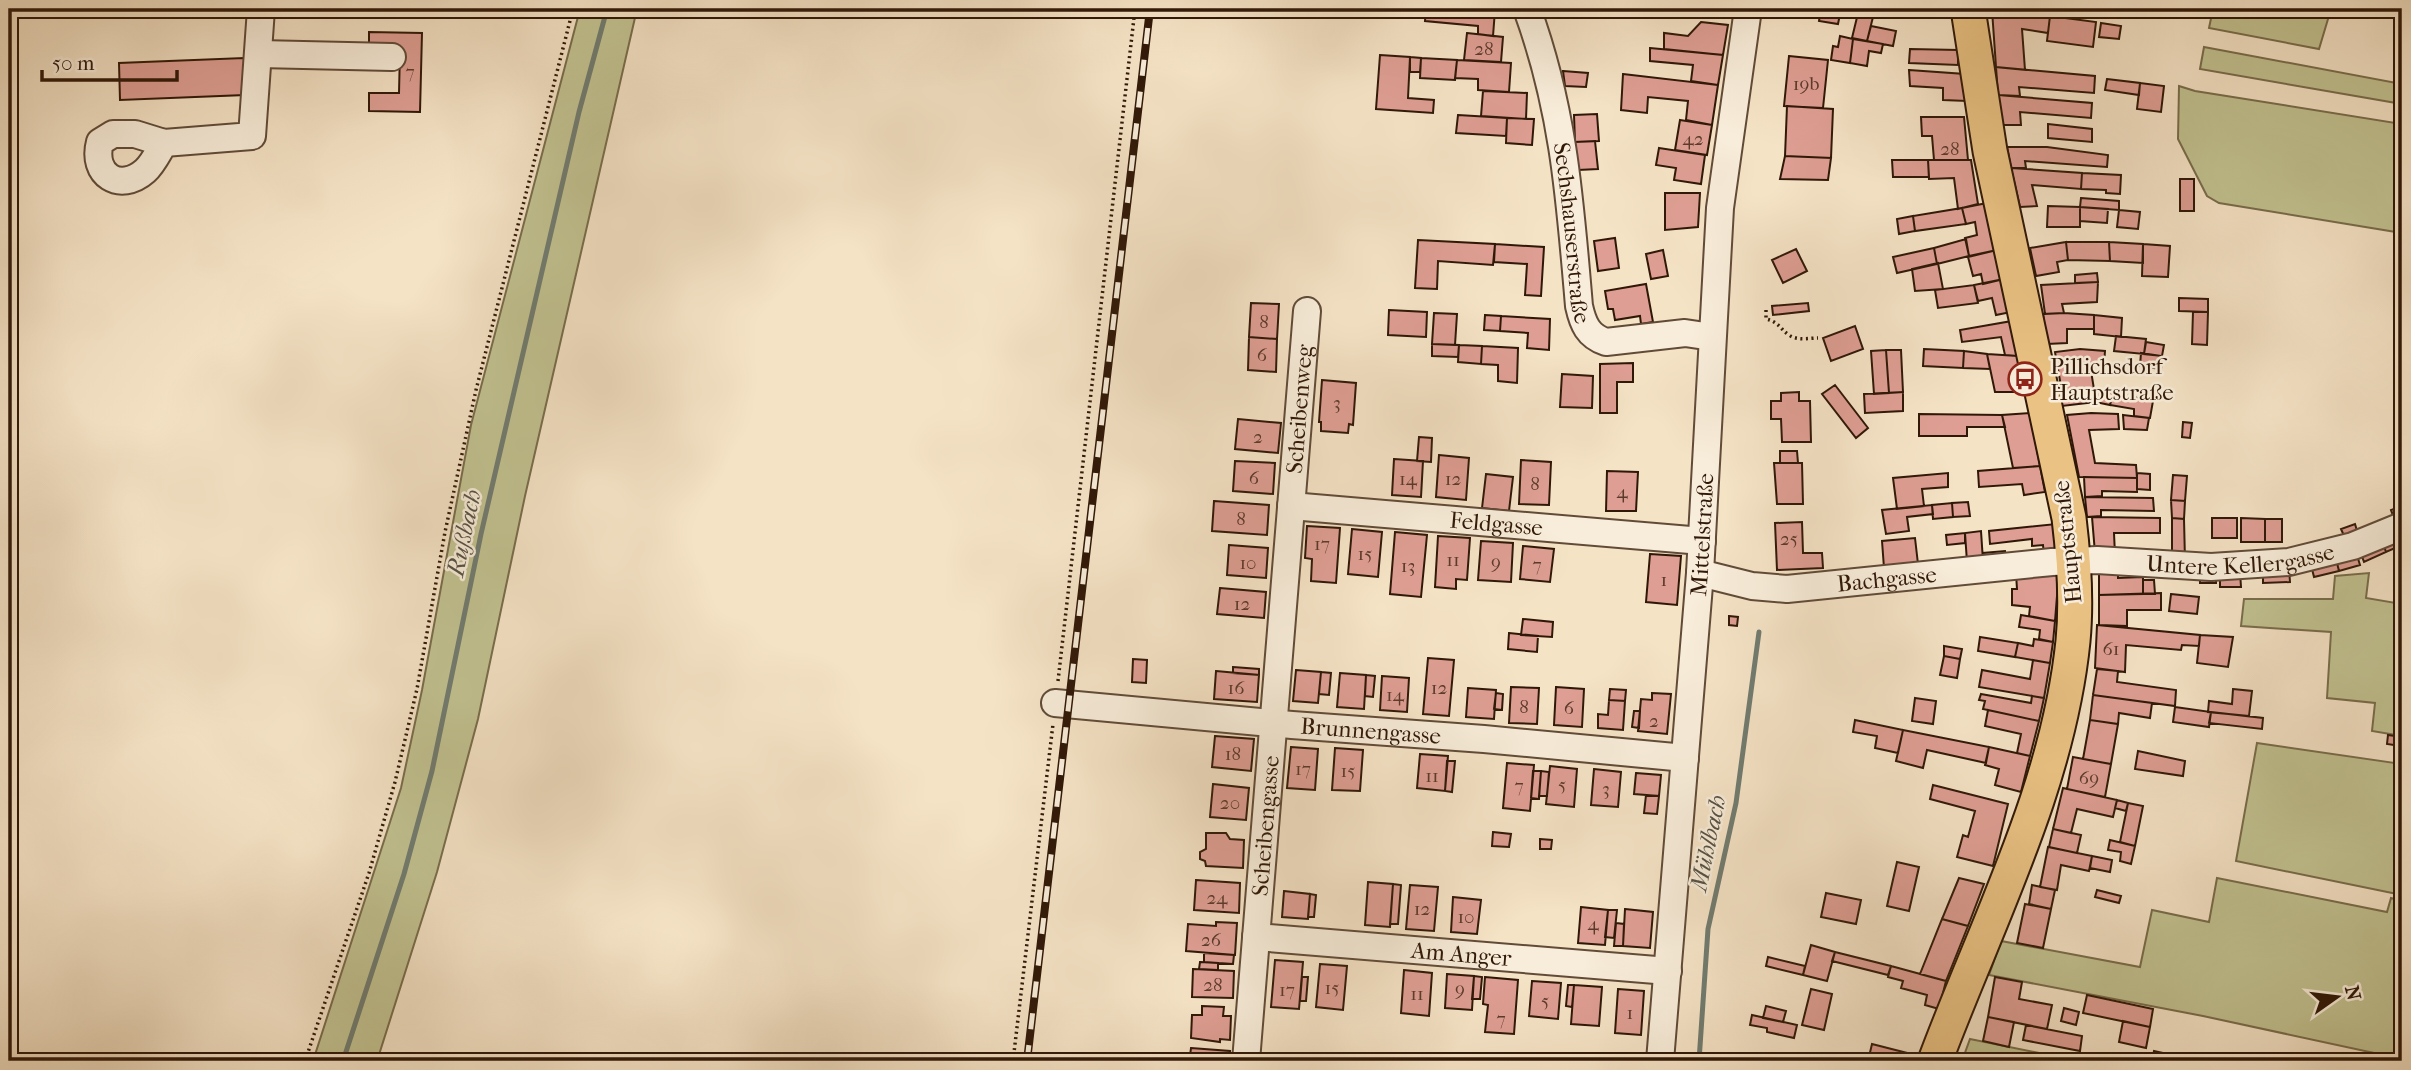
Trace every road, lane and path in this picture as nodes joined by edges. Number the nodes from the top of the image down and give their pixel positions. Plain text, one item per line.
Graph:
1 (573, 9) edge
2 (1135, 9) edge
3 (1527, 9) edge
4 (1748, 9) edge
5 (1968, 9) edge
6 (259, 30) edge
7 (392, 57) dead end
8 (164, 142) dead end
9 (1766, 310) dead end
10 (1307, 311) dead end
11 (1712, 337) junction
12 (1818, 338) dead end
13 (1291, 506) junction
14 (2402, 526) edge
15 (1702, 541) junction
16 (2074, 561) junction
17 (1700, 573) junction
18 (1055, 703) junction
19 (1274, 722) junction
20 (1685, 758) junction
21 (1256, 937) junction
22 (1668, 971) junction
23 (305, 1061) edge
24 (1013, 1061) edge
25 (1246, 1061) edge
26 (1660, 1061) edge
27 (1935, 1061) edge

1 - 23 path
2 - 18 path
3 - 11 street, Sechshauserstraße
4 - 11 street, Mittelstraße
5 - 16 main road, Hauptstraße
6 - 7 street
6 - 8 street
9 - 12 path
10 - 13 street, Scheibenweg
11 - 15 street, Mittelstraße
13 - 15 street, Feldgasse
13 - 19 street, Scheibengasse
14 - 16 street, Untere Kellergasse
15 - 17 street, Mittelstraße
16 - 17 street, Bachgasse
16 - 27 main road, Hauptstraße
17 - 20 street, Mittelstraße
18 - 19 street, Brunnengasse
18 - 24 path
19 - 20 street, Brunnengasse
19 - 21 street, Scheibengasse
20 - 22 street, Mittelstraße
21 - 22 street, Am Anger
21 - 25 street, Scheibengasse
22 - 26 street, Mittelstraße

